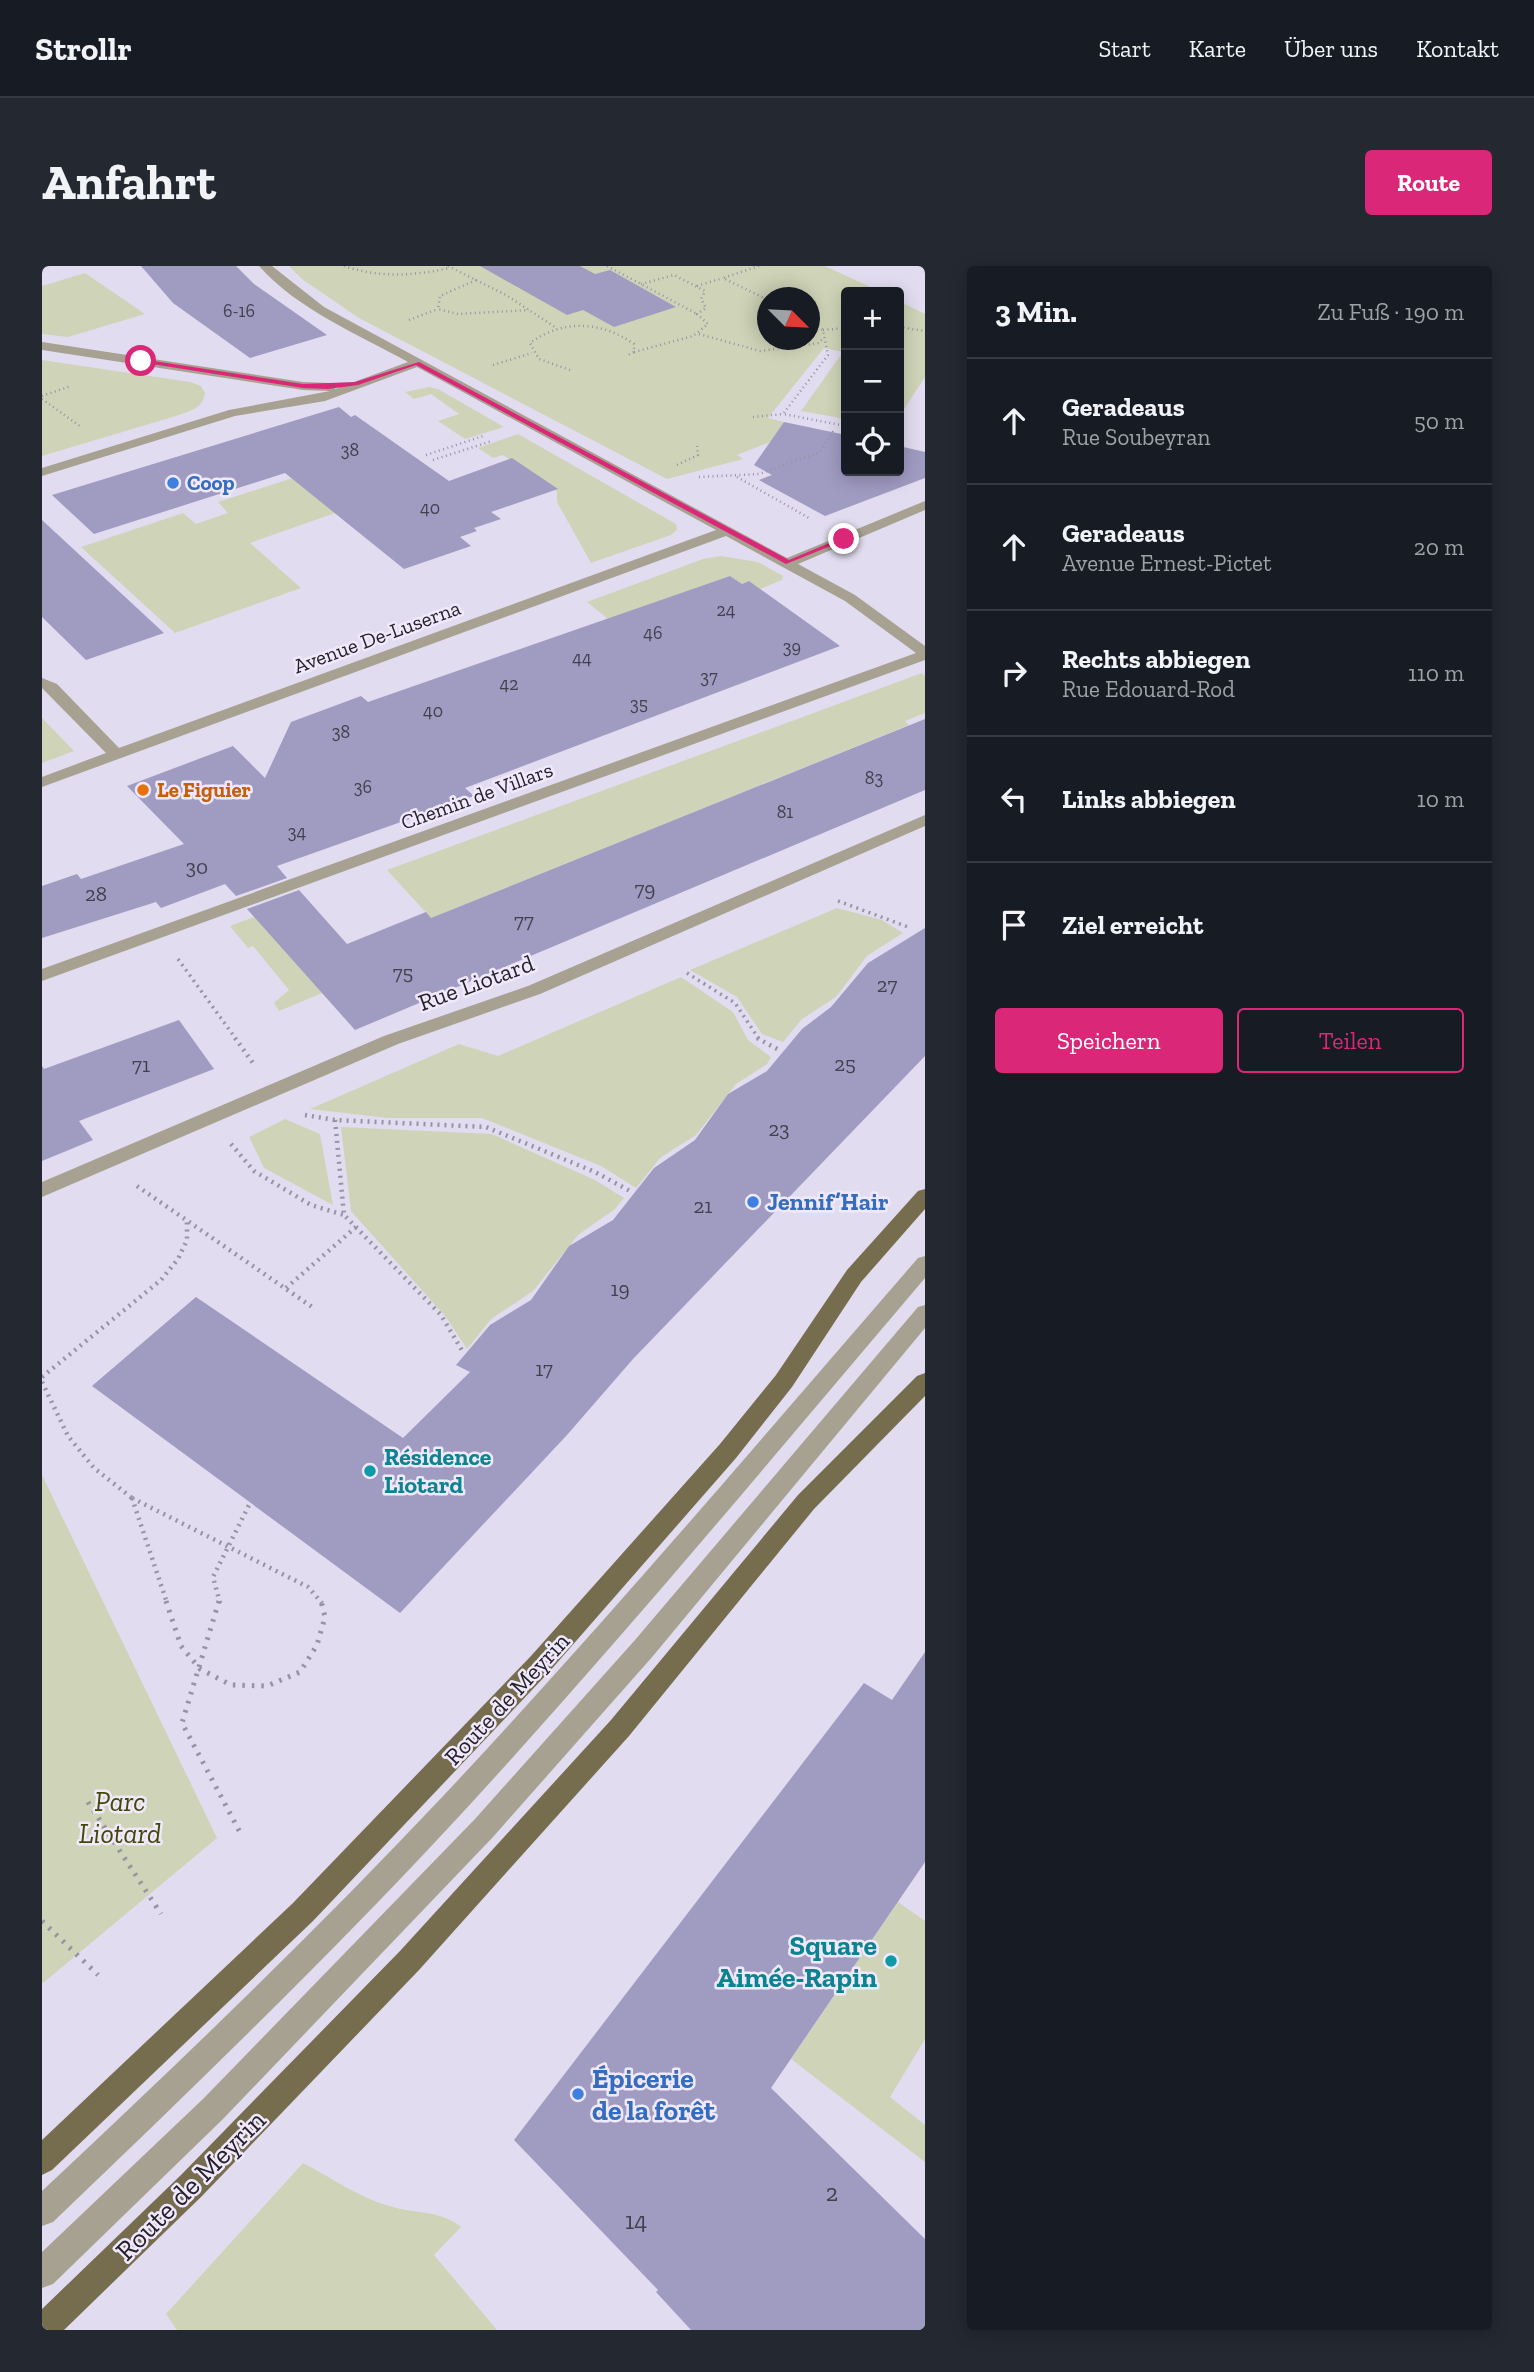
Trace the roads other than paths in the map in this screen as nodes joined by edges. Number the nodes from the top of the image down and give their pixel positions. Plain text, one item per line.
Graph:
1 (265, 266) edge
2 (42, 346) edge
3 (417, 363) junction
4 (214, 372) junction
5 (356, 384) junction
6 (234, 403) junction
7 (42, 472) edge
8 (925, 505) edge
9 (726, 531) junction
10 (788, 563) junction
11 (925, 654) edge
12 (42, 683) edge
13 (117, 755) junction
14 (42, 782) edge
15 (925, 820) edge
16 (42, 975) edge
17 (42, 1190) edge
18 (925, 1196) edge
19 (925, 1264) edge
20 (925, 1313) edge
21 (925, 1382) edge
22 (42, 2160) edge
23 (42, 2211) edge
24 (42, 2273) edge
25 (42, 2330) edge

1 - 3 street
2 - 4 street
3 - 5 street
3 - 9 street
4 - 5 street
4 - 6 street
5 - 6 street
6 - 7 street
8 - 10 street
9 - 10 street
9 - 13 street, Avenue De-Luserna
10 - 11 street
11 - 16 street, Chemin de Villars
12 - 13 street
13 - 14 street, Avenue De-Luserna
15 - 17 street, Rue Liotard
18 - 22 main road, Route de Meyrin
19 - 23 street
20 - 24 street
21 - 25 main road, Route de Meyrin

